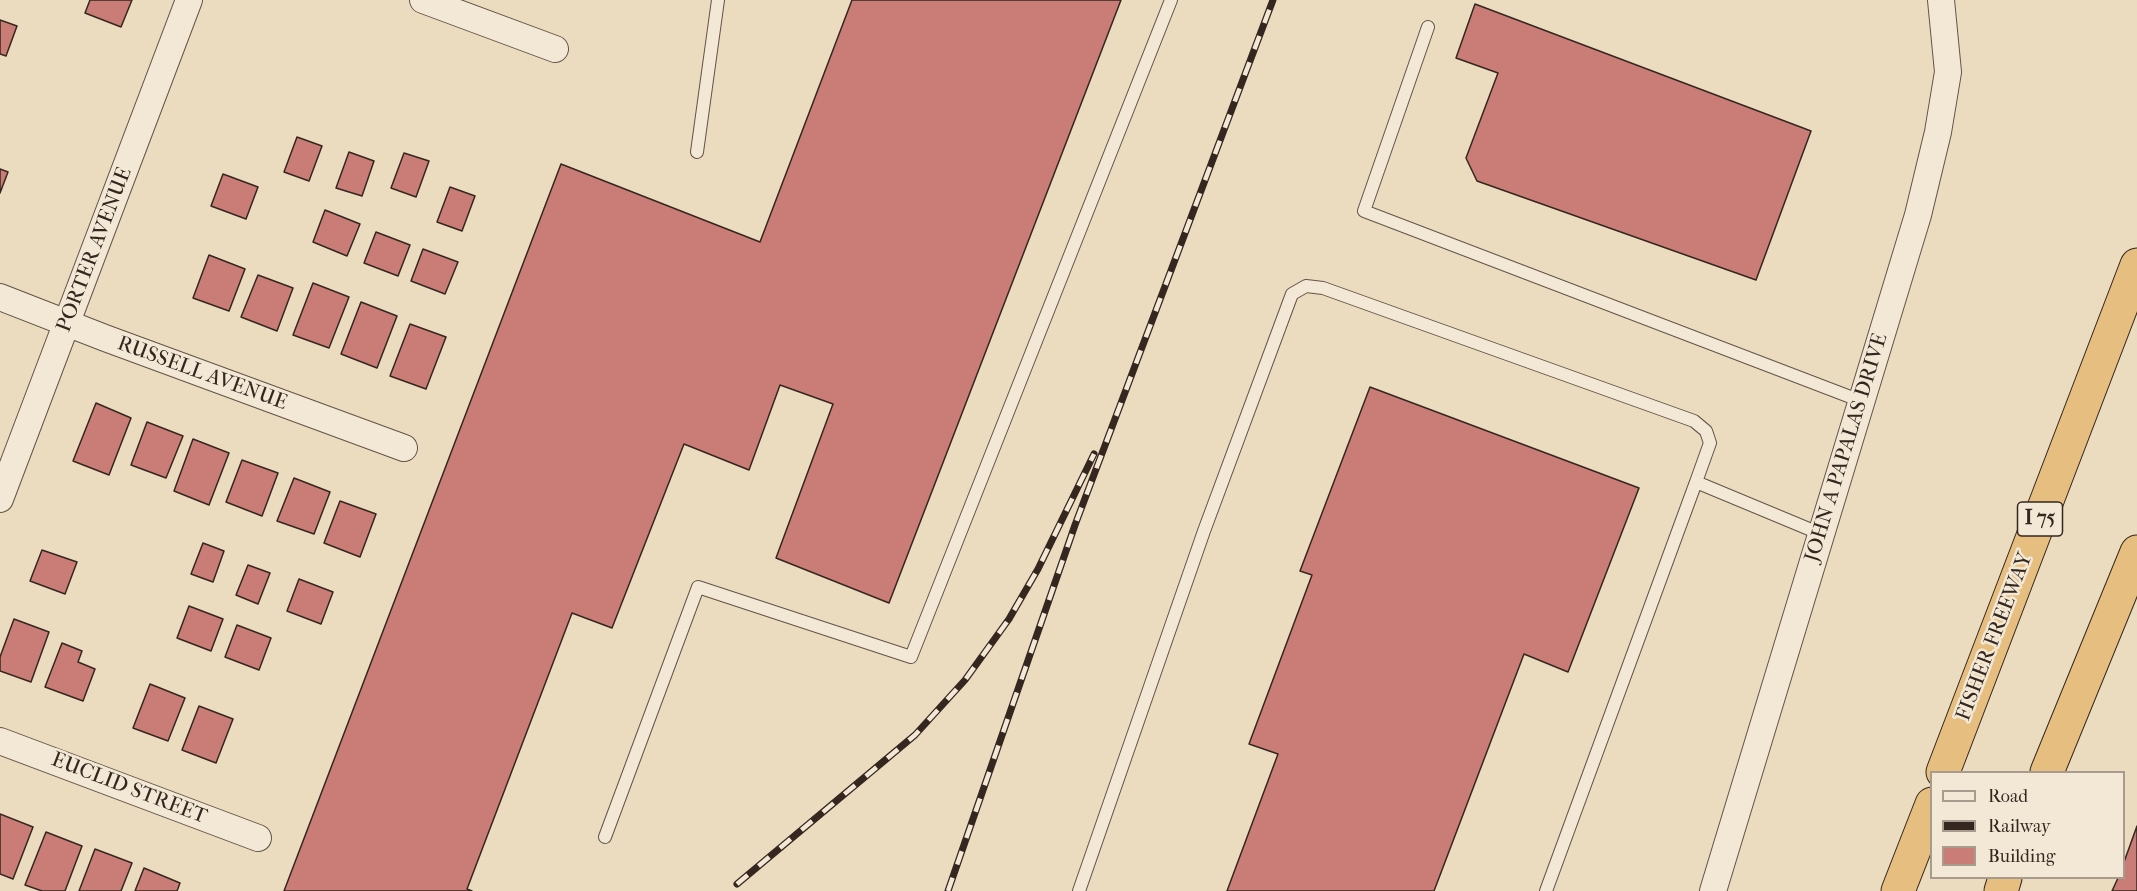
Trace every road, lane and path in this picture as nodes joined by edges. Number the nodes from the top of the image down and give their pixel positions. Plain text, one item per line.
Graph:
1 (189, 0) edge
2 (423, 0) edge
3 (718, 0) edge
4 (1171, 0) edge
5 (1941, 0) edge
6 (1428, 27) dead end
7 (555, 49) dead end
8 (697, 152) dead end
9 (2137, 266) edge
10 (0, 297) edge
11 (68, 323) junction
12 (1861, 401) junction
13 (404, 448) dead end
14 (1696, 482) junction
15 (0, 499) edge
16 (1821, 534) junction
17 (2137, 552) edge
18 (0, 741) edge
19 (1943, 771) edge
20 (2048, 771) edge
21 (1930, 809) edge
22 (605, 837) dead end
23 (258, 838) dead end
24 (1079, 891) edge
25 (1546, 891) edge
26 (1713, 891) edge
27 (1898, 891) edge

1 - 11 street, PORTER AVENUE
2 - 7 street
3 - 8 lane
4 - 22 lane
5 - 12 street, JOHN A PAPALAS DRIVE
6 - 12 lane
9 - 19 highway, FISHER FREEWAY / I 75
10 - 11 street, RUSSELL AVENUE
11 - 13 street, RUSSELL AVENUE
11 - 15 street, PORTER AVENUE
12 - 16 street, JOHN A PAPALAS DRIVE
14 - 16 lane
14 - 24 lane
14 - 25 lane
16 - 26 street, JOHN A PAPALAS DRIVE
17 - 20 highway
18 - 23 street, EUCLID STREET
21 - 27 highway

